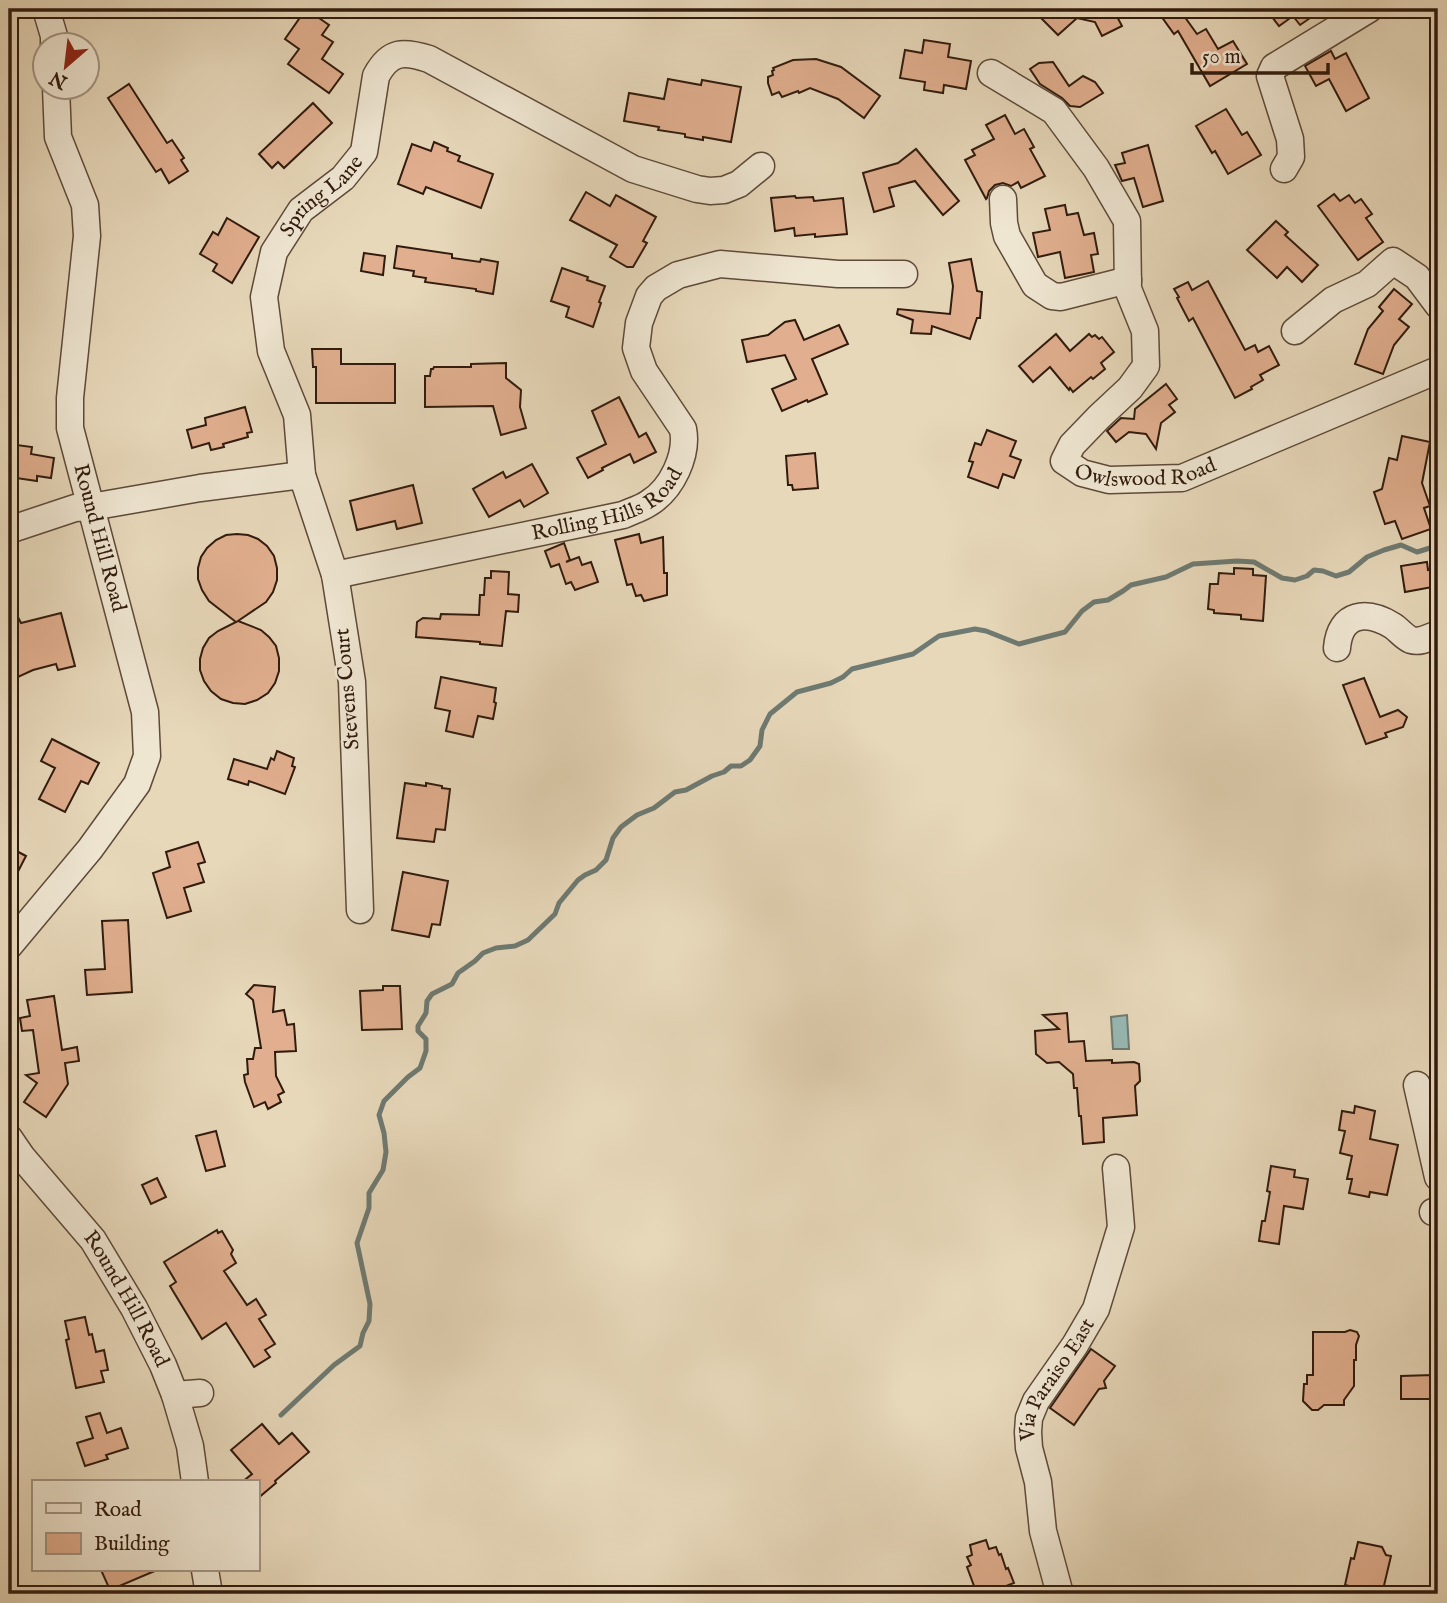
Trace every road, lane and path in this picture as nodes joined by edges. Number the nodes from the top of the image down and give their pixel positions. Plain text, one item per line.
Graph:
1 (46, 9) edge
2 (1369, 9) edge
3 (53, 32) edge
4 (990, 73) dead end
5 (57, 102) edge
6 (761, 166) dead end
7 (1284, 169) dead end
8 (1003, 199) dead end
9 (904, 274) dead end
10 (1128, 280) junction
11 (1438, 305) edge
12 (1295, 331) dead end
13 (1438, 370) edge
14 (302, 475) junction
15 (91, 507) junction
16 (9, 530) edge
17 (335, 575) junction
18 (1438, 634) edge
19 (1337, 648) dead end
20 (360, 910) dead end
21 (9, 946) edge
22 (1417, 1085) dead end
23 (9, 1138) edge
24 (1116, 1168) dead end
25 (1438, 1177) edge
26 (195, 1480) edge
27 (205, 1572) edge
28 (209, 1594) edge
29 (1060, 1594) edge

1 - 3 street
2 - 7 street
4 - 10 street, Owlswood Road
5 - 15 street, Round Hill Road
6 - 14 street, Spring Lane
8 - 10 street
9 - 17 street, Rolling Hills Road
10 - 13 street, Owlswood Road
11 - 12 street
14 - 15 street
14 - 17 street, Stevens Court
15 - 16 street
15 - 21 street, Round Hill Road
17 - 20 street, Stevens Court
18 - 19 street
22 - 25 street
23 - 26 street, Round Hill Road
24 - 29 street, Via Paraiso East
27 - 28 street

